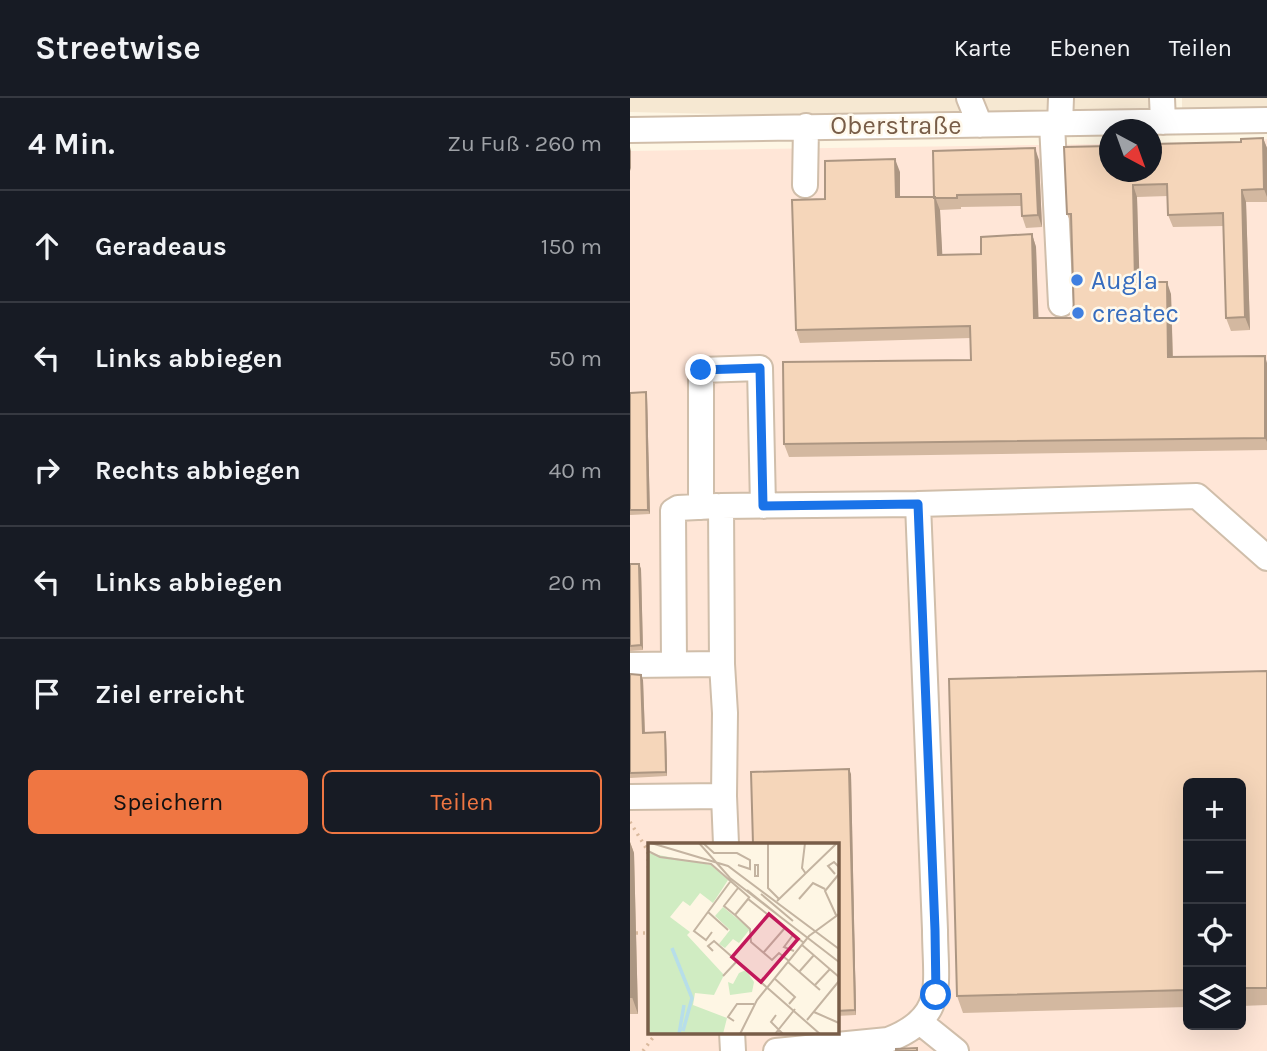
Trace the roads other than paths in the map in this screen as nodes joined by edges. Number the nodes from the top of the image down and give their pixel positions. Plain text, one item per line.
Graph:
1 (969, 98) edge
2 (1060, 98) edge
3 (1163, 110) edge
4 (1267, 120) edge
5 (1056, 124) junction
6 (981, 125) junction
7 (806, 126) junction
8 (630, 130) edge
9 (805, 185) dead end
10 (1060, 304) dead end
11 (918, 504) junction
12 (711, 506) junction
13 (763, 506) junction
14 (1267, 558) edge
15 (674, 664) junction
16 (722, 664) junction
17 (630, 665) edge
18 (724, 796) junction
19 (630, 797) edge
20 (726, 843) edge
21 (920, 1022) junction
22 (776, 1051) edge
23 (956, 1051) edge

1 - 6 street
2 - 5 street
3 - 4 street, Oberstraße
3 - 5 street, Oberstraße
5 - 6 street, Oberstraße
5 - 10 street
6 - 7 street, Oberstraße
7 - 8 street, Oberstraße
7 - 9 street
11 - 13 street
11 - 14 street
11 - 21 street
12 - 13 street
12 - 13 street
12 - 15 street
12 - 16 street
15 - 16 street
15 - 17 street
16 - 18 street
18 - 19 street
18 - 20 street
21 - 22 street
21 - 23 street

